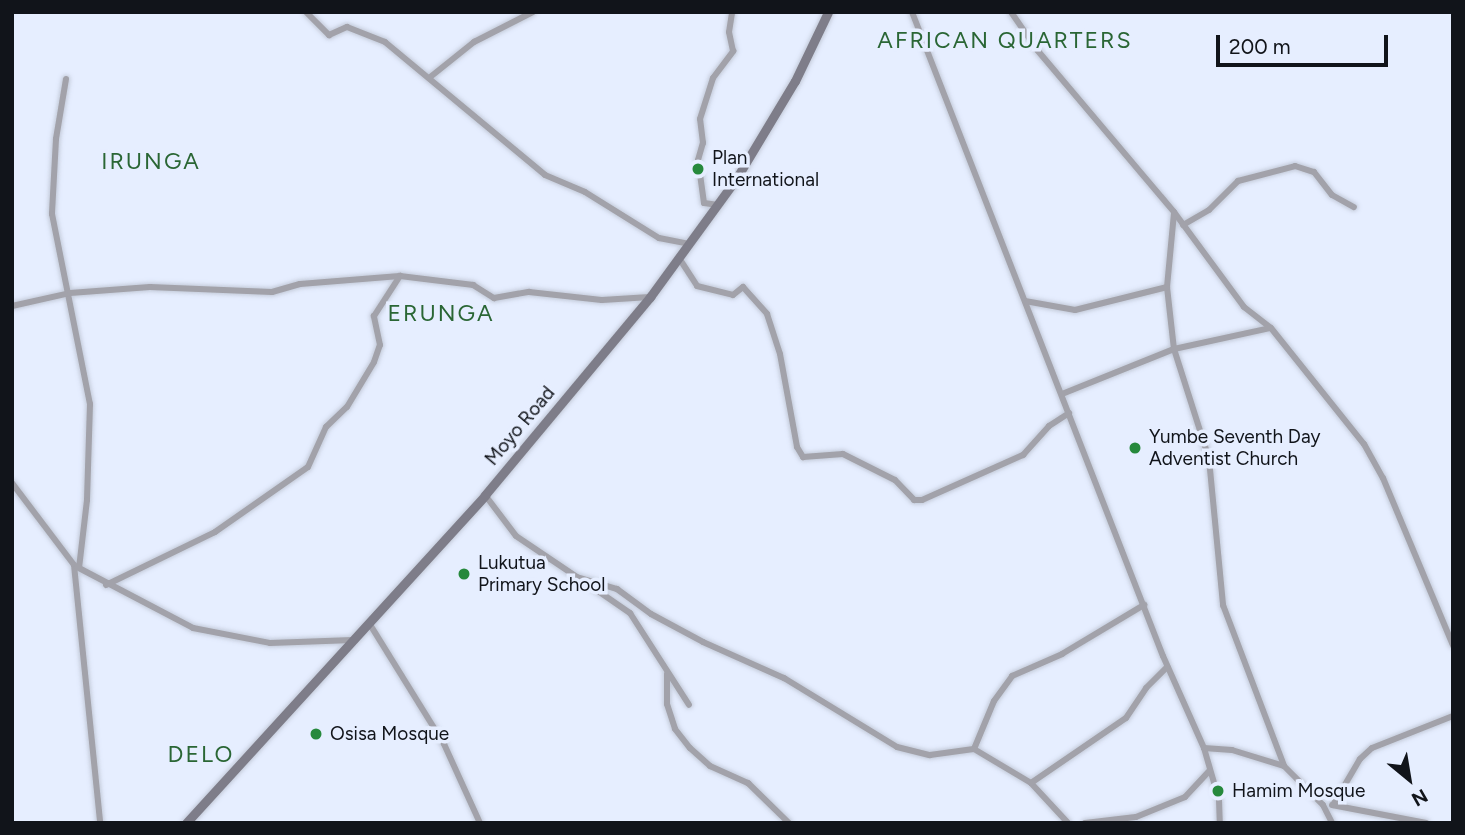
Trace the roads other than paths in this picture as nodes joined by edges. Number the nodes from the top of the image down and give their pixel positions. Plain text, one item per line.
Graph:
1 (306, 12) edge
2 (533, 12) edge
3 (732, 12) edge
4 (828, 12) edge
5 (912, 12) edge
6 (1011, 12) edge
7 (429, 78) junction
8 (66, 79) dead end
9 (718, 205) junction
10 (1354, 207) dead end
11 (1174, 212) junction
12 (1183, 225) junction
13 (690, 244) junction
14 (680, 258) junction
15 (400, 276) junction
16 (1167, 287) junction
17 (69, 293) junction
18 (650, 298) junction
19 (1025, 301) junction
20 (12, 306) edge
21 (1270, 328) junction
22 (1174, 349) junction
23 (1062, 394) junction
24 (1069, 412) junction
25 (12, 484) edge
26 (485, 495) junction
27 (77, 567) junction
28 (577, 577) junction
29 (106, 585) junction
30 (1144, 605) junction
31 (369, 623) junction
32 (353, 640) junction
33 (1453, 645) edge
34 (1167, 667) junction
35 (667, 674) junction
36 (689, 705) dead end
37 (1453, 716) edge
38 (1204, 748) junction
39 (974, 750) junction
40 (1284, 766) junction
41 (1209, 771) junction
42 (1031, 782) junction
43 (1333, 805) junction
44 (1323, 806) junction
45 (100, 823) edge
46 (186, 823) edge
47 (480, 823) edge
48 (789, 823) edge
49 (1068, 823) edge
50 (1085, 823) edge
51 (1220, 823) edge
52 (1332, 823) edge
53 (1426, 823) edge

1 - 7 street
2 - 7 street
3 - 9 street
4 - 9 main road, Moyo Road
5 - 19 street
6 - 11 street
7 - 13 street
8 - 17 street
9 - 13 main road, Moyo Road
10 - 12 street
11 - 12 street
11 - 16 street
12 - 21 street
13 - 14 main road, Moyo Road
14 - 18 main road, Moyo Road
14 - 24 street
15 - 17 street
15 - 18 street
15 - 29 street
16 - 19 street
16 - 22 street
17 - 20 street
17 - 27 street
18 - 26 main road, Moyo Road
19 - 23 street
21 - 22 street
21 - 33 street
22 - 23 street
22 - 40 street
23 - 24 street
24 - 30 street
25 - 27 street
26 - 28 street
26 - 31 main road, Moyo Road
27 - 29 street
27 - 45 street
28 - 35 street
28 - 39 street
29 - 32 street
30 - 34 street
30 - 39 street
31 - 32 main road, Moyo Road
31 - 47 street
32 - 46 main road, Moyo Road
34 - 38 street
34 - 42 street
35 - 36 street
35 - 48 street
37 - 43 street
38 - 40 street
38 - 41 street
39 - 42 street
40 - 44 street
41 - 50 street
41 - 51 street
42 - 49 street
43 - 44 street
43 - 53 street
44 - 52 street

